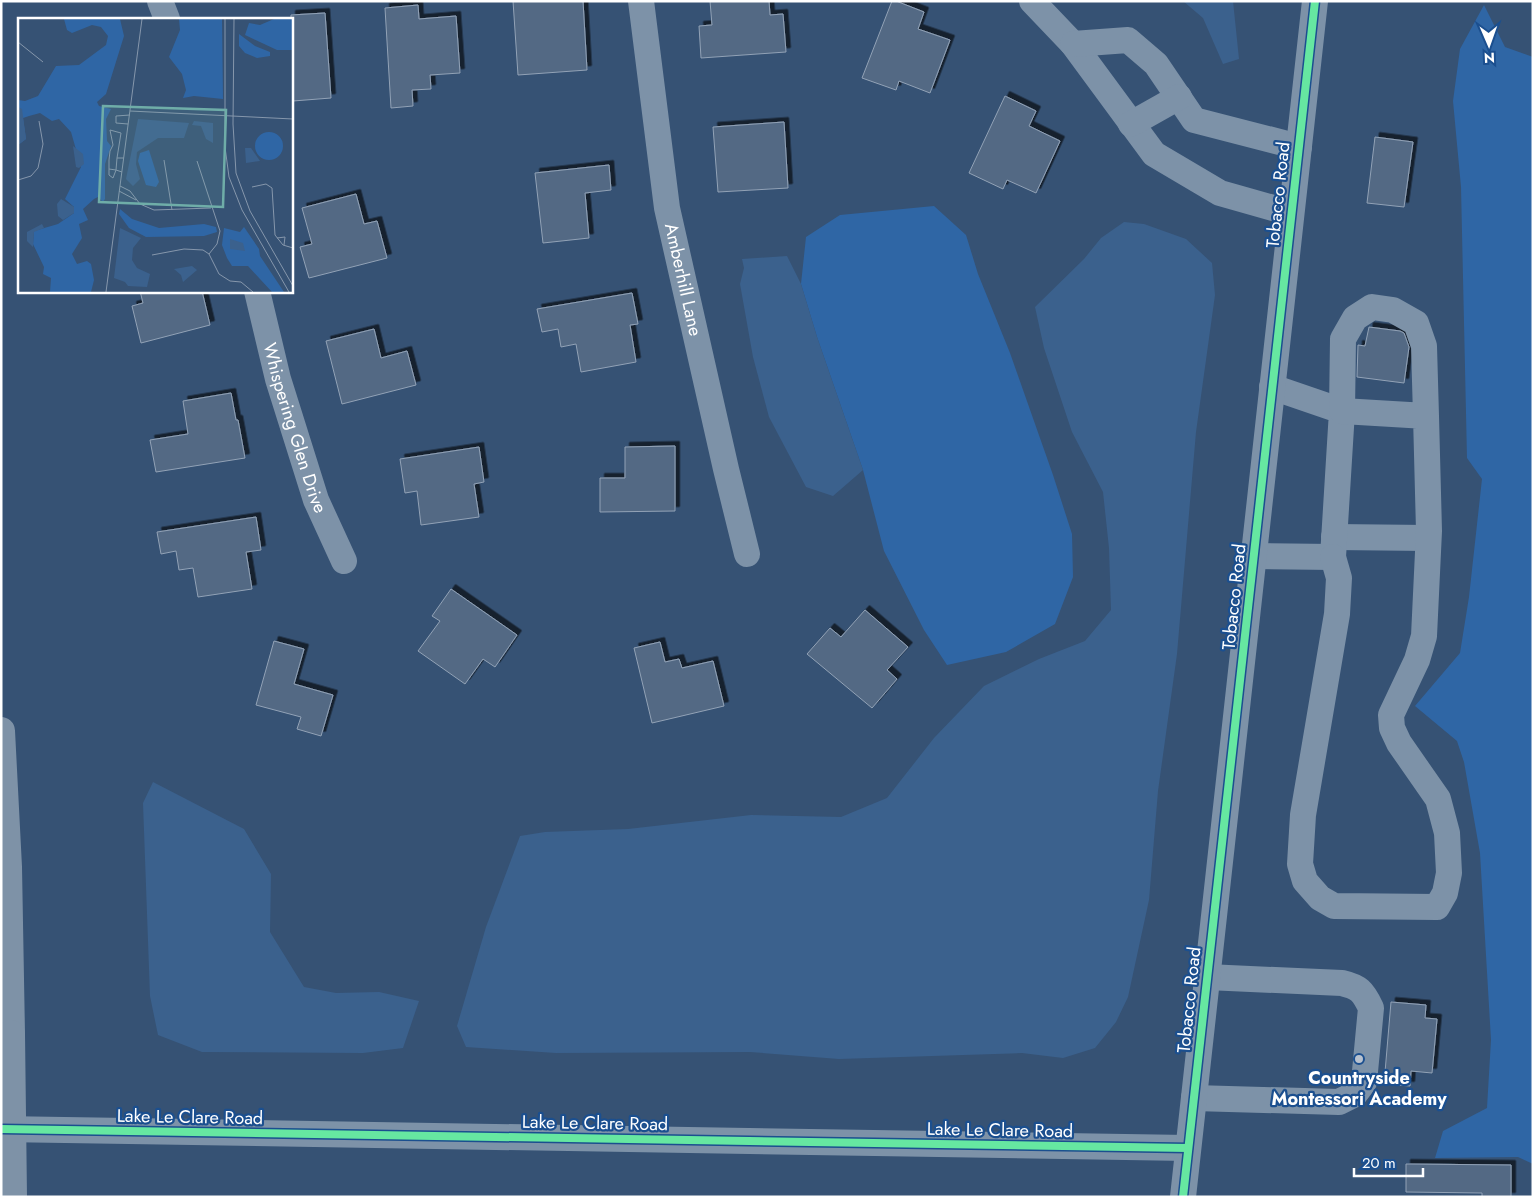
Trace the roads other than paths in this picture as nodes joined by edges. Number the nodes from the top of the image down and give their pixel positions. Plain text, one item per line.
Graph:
1 (160, 1) edge
2 (641, 1) edge
3 (1032, 1) edge
4 (1315, 1) edge
5 (166, 18) edge
6 (1072, 44) junction
7 (1179, 97) junction
8 (1131, 124) junction
9 (1299, 147) junction
10 (1291, 213) junction
11 (257, 292) edge
12 (1272, 387) junction
13 (1342, 411) junction
14 (1426, 416) junction
15 (1428, 538) junction
16 (1334, 547) junction
17 (747, 554) dead end
18 (1254, 556) junction
19 (344, 561) dead end
20 (1, 731) edge
21 (1207, 977) junction
22 (1194, 1098) junction
23 (1, 1129) edge
24 (1188, 1148) junction
25 (13, 1197) edge
26 (1183, 1197) edge

1 - 5 street
2 - 17 street, Amberhill Lane
3 - 6 street
4 - 9 street, Tobacco Road
6 - 7 street
6 - 8 street
7 - 8 street
7 - 9 street
8 - 10 street
9 - 10 street, Tobacco Road
10 - 12 street, Tobacco Road
11 - 19 street, Whispering Glen Drive
12 - 13 street
12 - 18 street, Tobacco Road
13 - 14 street
13 - 14 street
13 - 16 street
14 - 15 street
15 - 16 street
15 - 16 street
16 - 18 street
18 - 21 street, Tobacco Road
20 - 25 highway, bridge
21 - 22 street, Tobacco Road
21 - 22 street
22 - 24 street, Tobacco Road
23 - 24 street, Lake Le Clare Road
24 - 26 street, Tobacco Road

